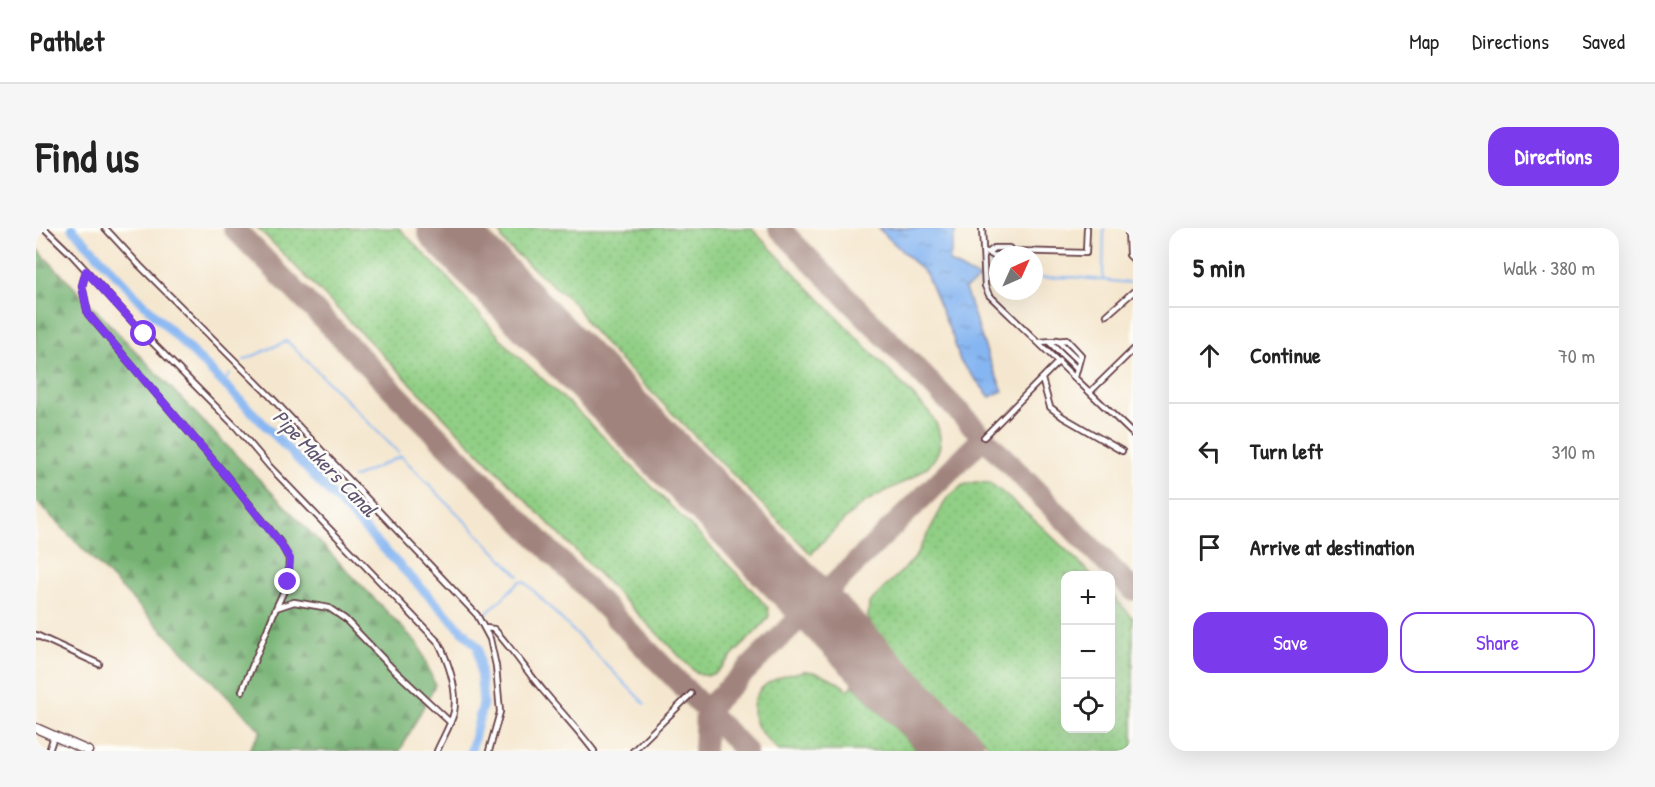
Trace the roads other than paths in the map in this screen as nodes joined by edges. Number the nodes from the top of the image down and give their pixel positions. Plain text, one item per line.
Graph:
1 (44, 228) edge
2 (105, 228) edge
3 (982, 228) edge
4 (1087, 228) edge
5 (1128, 228) edge
6 (989, 250) edge
7 (986, 252) junction
8 (1043, 252) edge
9 (989, 253) edge
10 (1133, 260) edge
11 (86, 271) junction
12 (1133, 292) edge
13 (1107, 315) dead end
14 (1048, 341) junction
15 (1039, 342) junction
16 (1133, 350) edge
17 (1059, 362) junction
18 (1077, 369) junction
19 (1075, 377) junction
20 (1042, 379) junction
21 (1090, 392) junction
22 (1133, 434) edge
23 (984, 437) dead end
24 (1122, 452) dead end
25 (276, 608) junction
26 (485, 628) junction
27 (36, 635) edge
28 (99, 664) dead end
29 (242, 691) dead end
30 (691, 694) dead end
31 (450, 722) junction
32 (36, 728) edge
33 (54, 736) junction
34 (49, 751) edge
35 (88, 751) edge
36 (437, 751) edge
37 (489, 751) edge
38 (594, 751) edge
39 (633, 751) edge

1 - 11 lane
2 - 26 lane
3 - 7 lane
4 - 8 lane
5 - 10 lane
6 - 7 lane
7 - 9 lane
7 - 15 lane
11 - 25 lane
11 - 31 lane
12 - 13 lane
14 - 15 lane
14 - 18 lane
14 - 18 lane
15 - 17 lane
16 - 21 lane
17 - 19 lane
17 - 20 lane
18 - 19 lane
19 - 21 lane
20 - 23 lane
20 - 24 lane
21 - 22 lane
25 - 29 lane
25 - 31 lane
26 - 37 lane
26 - 38 lane
27 - 28 lane
30 - 39 lane
31 - 36 lane
32 - 33 street
33 - 34 lane
33 - 35 street

